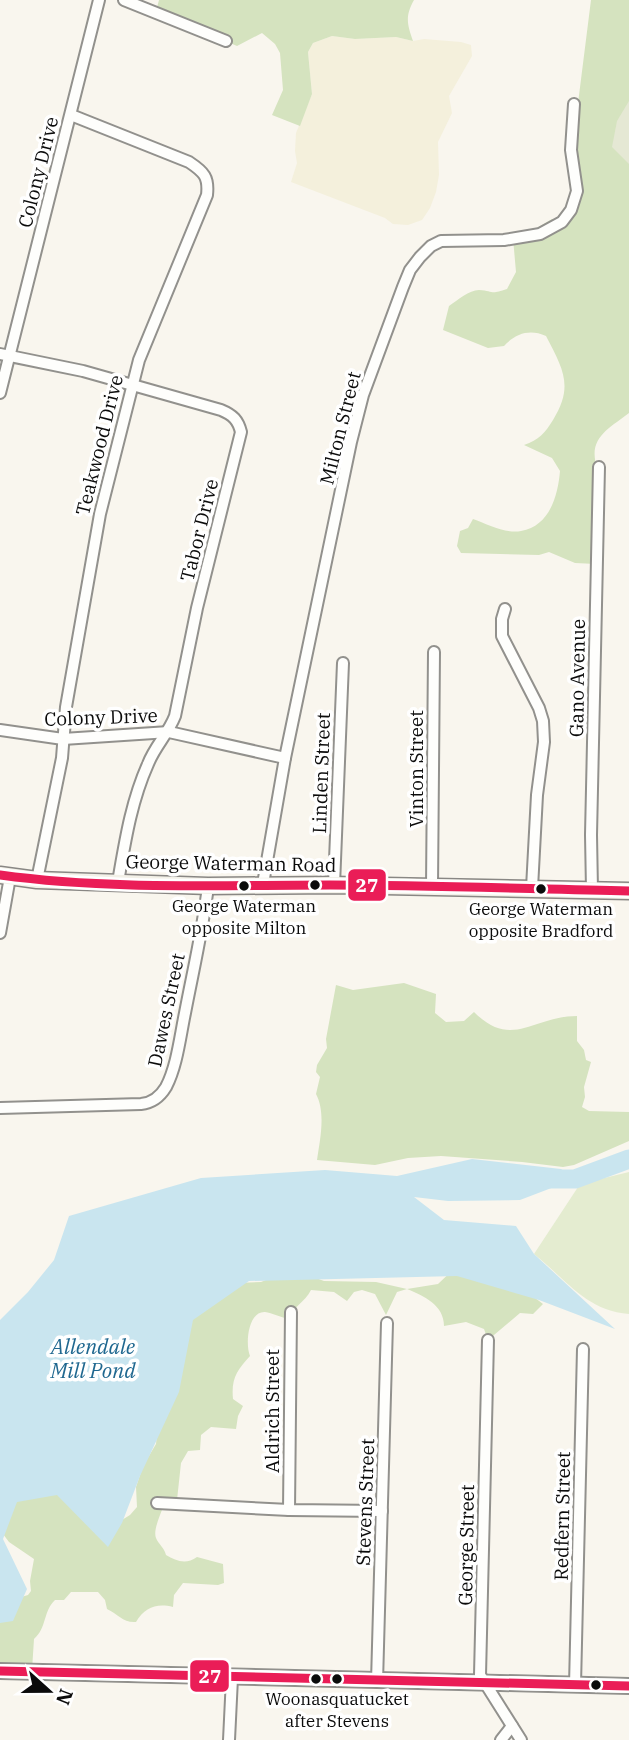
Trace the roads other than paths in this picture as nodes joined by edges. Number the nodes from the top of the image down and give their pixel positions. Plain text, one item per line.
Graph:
1 (99, 0) edge
2 (124, 0) edge
3 (165, 0) edge
4 (160, 13) junction
5 (226, 41) dead end
6 (574, 104) dead end
7 (71, 115) junction
8 (5, 355) edge
9 (131, 385) junction
10 (0, 393) edge
11 (599, 467) dead end
12 (505, 608) dead end
13 (434, 652) dead end
14 (343, 663) dead end
15 (0, 730) edge
16 (169, 732) junction
17 (63, 739) junction
18 (285, 758) junction
19 (5, 876) edge
20 (37, 880) junction
21 (118, 882) junction
22 (263, 884) junction
23 (334, 885) junction
24 (208, 886) junction
25 (432, 887) junction
26 (532, 888) junction
27 (592, 890) junction
28 (629, 891) edge
29 (0, 933) edge
30 (0, 1108) edge
31 (291, 1311) dead end
32 (387, 1323) dead end
33 (488, 1340) dead end
34 (583, 1349) dead end
35 (157, 1503) dead end
36 (289, 1510) junction
37 (382, 1511) junction
38 (0, 1671) edge
39 (232, 1678) junction
40 (377, 1682) junction
41 (484, 1684) junction
42 (575, 1685) junction
43 (629, 1686) edge
44 (512, 1726) junction
45 (229, 1740) edge
46 (501, 1740) edge
47 (521, 1740) edge

1 - 7 street, Colony Drive
2 - 4 street
3 - 4 street
4 - 5 street
6 - 18 street, Milton Street
7 - 8 street, Colony Drive
7 - 9 street, Teakwood Drive
8 - 9 street, Tabor Drive
8 - 10 street, Colony Drive
9 - 16 street, Tabor Drive
9 - 17 street, Teakwood Drive
11 - 27 street, Gano Avenue
12 - 26 street
13 - 25 street, Vinton Street
14 - 23 street, Linden Street
15 - 17 street, Colony Drive
16 - 17 street, Colony Drive
16 - 18 street, Colony Drive
16 - 21 street, Tabor Drive
17 - 20 street, Teakwood Drive
18 - 22 street, Milton Street
19 - 20 main road, George Waterman Road
19 - 29 street
20 - 21 main road, George Waterman Road
21 - 24 main road, George Waterman Road
22 - 23 main road, George Waterman Road
22 - 24 main road, George Waterman Road
23 - 25 main road, George Waterman Road
24 - 30 street, Dawes Street
25 - 26 main road, George Waterman Road
26 - 27 main road, George Waterman Road
27 - 28 main road, George Waterman Road
31 - 36 street, Aldrich Street
32 - 37 street, Stevens Street
33 - 41 street, George Street
34 - 42 street, Redfern Street
35 - 36 street
36 - 37 street
37 - 40 street, Stevens Street
38 - 39 street
39 - 40 street
39 - 45 street
40 - 41 street
41 - 42 street
41 - 44 street, George Street
42 - 43 street
44 - 46 street
44 - 47 street, George Street

